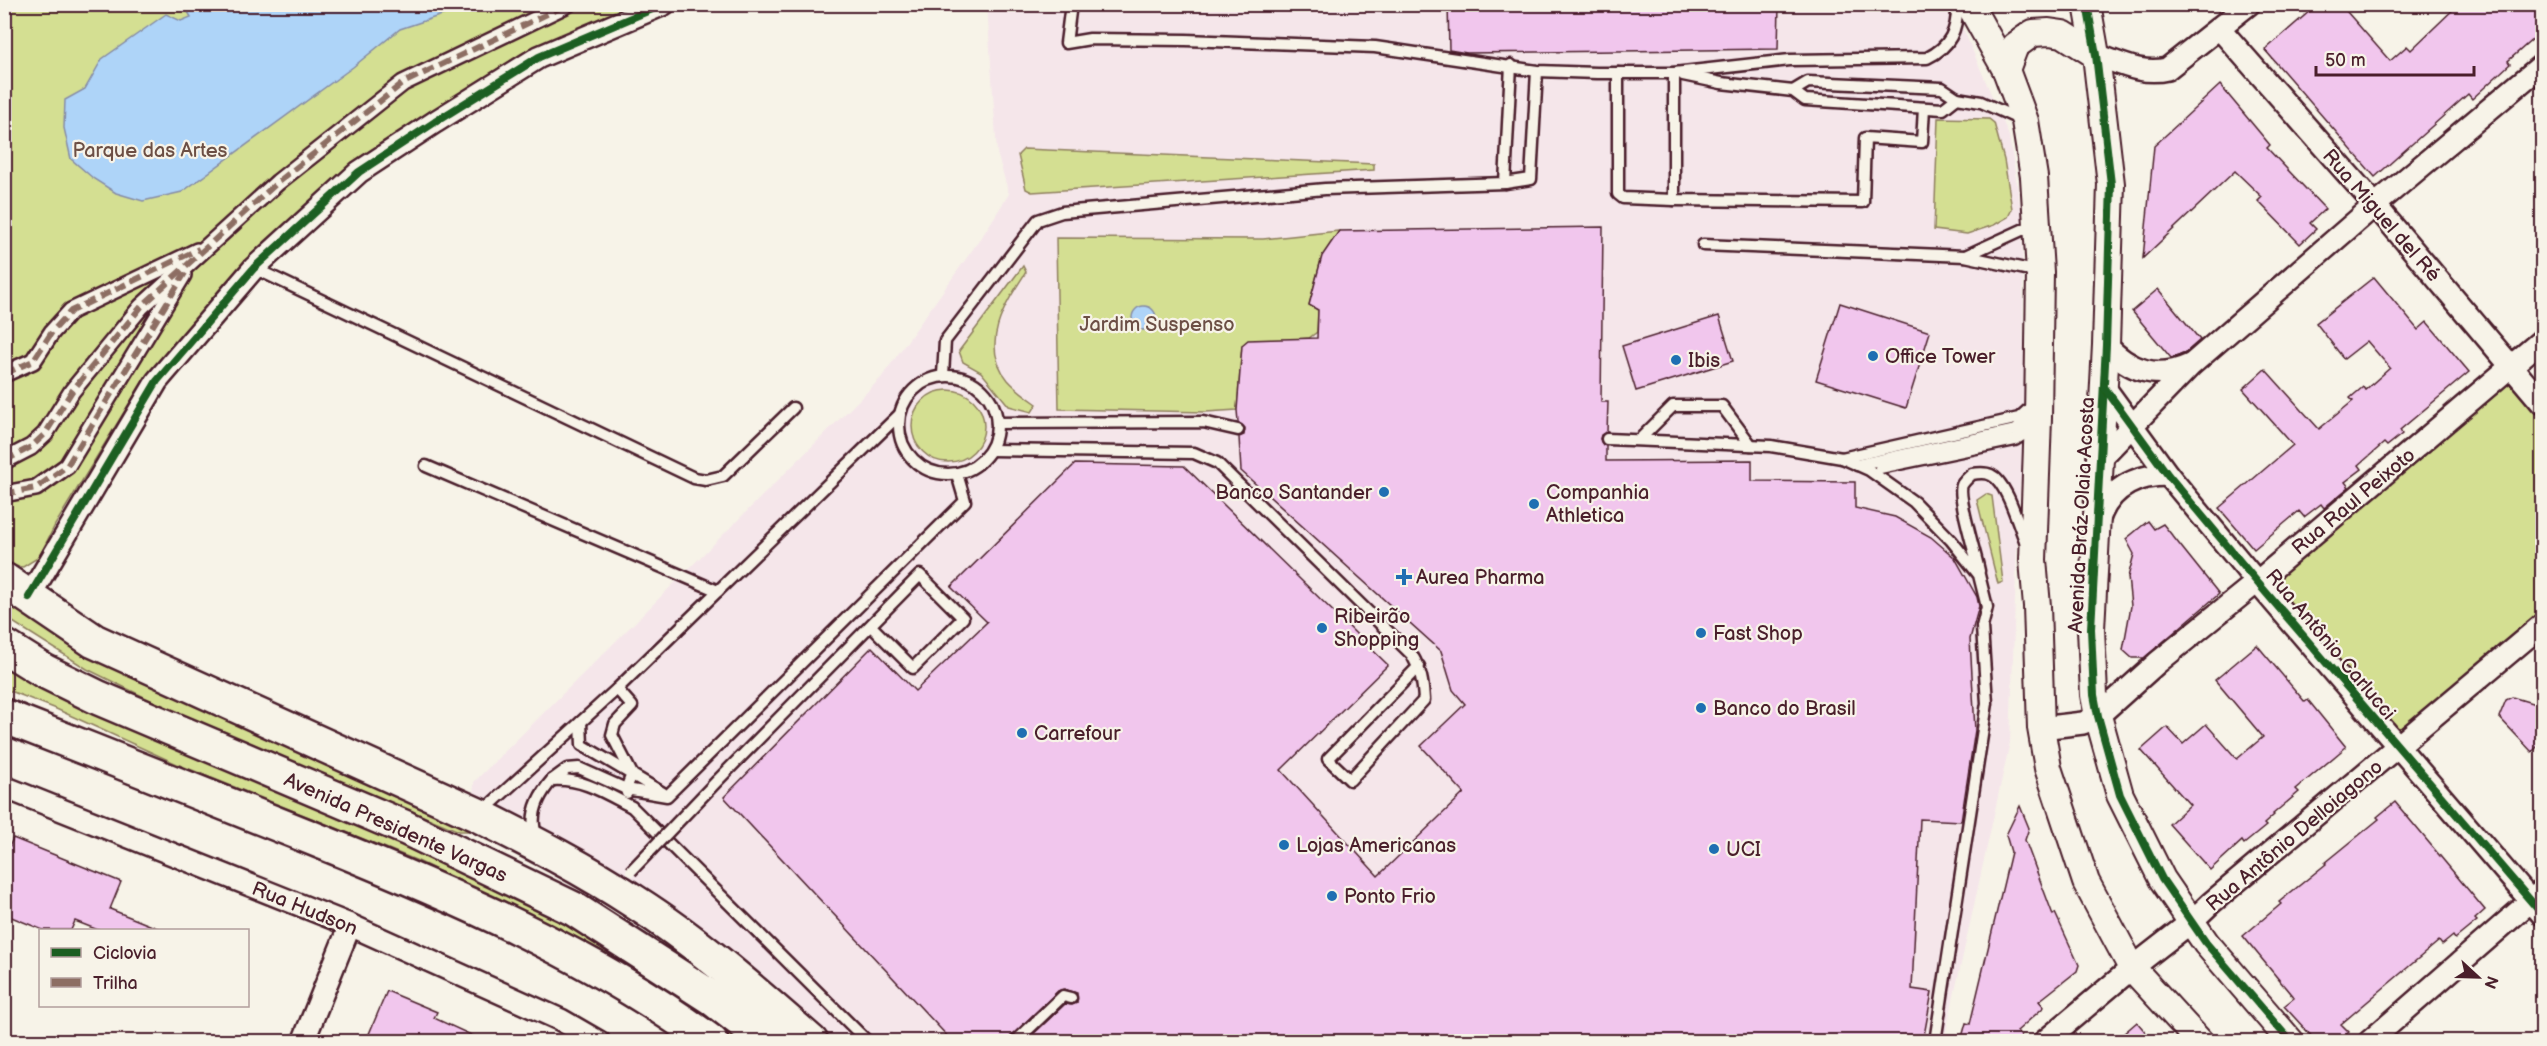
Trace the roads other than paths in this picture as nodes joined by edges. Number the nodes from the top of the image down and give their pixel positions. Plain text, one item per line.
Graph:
1 (568, 4) edge
2 (664, 4) edge
3 (1071, 4) edge
4 (1957, 4) edge
5 (1969, 4) edge
6 (2087, 4) edge
7 (2249, 4) edge
8 (2220, 29) junction
9 (2096, 55) junction
10 (1510, 65) junction
11 (2542, 65) edge
12 (2006, 70) junction
13 (1537, 71) junction
14 (1618, 73) junction
15 (1674, 73) junction
16 (1793, 91) junction
17 (1957, 98) junction
18 (1924, 108) junction
19 (2025, 121) junction
20 (1504, 183) junction
21 (1674, 200) junction
22 (2375, 205) junction
23 (2038, 222) junction
24 (212, 243) junction
25 (1703, 244) dead end
26 (1965, 256) junction
27 (190, 262) junction
28 (254, 268) junction
29 (2040, 272) junction
30 (2542, 340) edge
31 (2106, 345) junction
32 (2191, 365) junction
33 (2511, 367) junction
34 (4, 374) edge
35 (943, 375) junction
36 (2104, 387) junction
37 (2542, 403) edge
38 (2038, 404) junction
39 (793, 408) dead end
40 (899, 415) junction
41 (997, 423) junction
42 (2132, 426) junction
43 (1238, 430) dead end
44 (1607, 439) dead end
45 (1641, 439) junction
46 (1751, 445) junction
47 (991, 450) junction
48 (1842, 458) junction
49 (2100, 459) junction
50 (4, 461) edge
51 (1855, 465) junction
52 (426, 466) dead end
53 (1869, 470) junction
54 (957, 474) junction
55 (2168, 475) junction
56 (4, 491) edge
57 (2096, 528) junction
58 (2033, 560) junction
59 (1979, 574) junction
60 (2257, 582) junction
61 (17, 589) edge
62 (718, 591) junction
63 (2542, 625) edge
64 (871, 626) junction
65 (4, 646) edge
66 (1419, 666) junction
67 (617, 689) junction
68 (4, 716) edge
69 (2098, 716) junction
70 (580, 722) junction
71 (2041, 728) junction
72 (2398, 748) junction
73 (632, 774) junction
74 (552, 780) junction
75 (4, 788) edge
76 (626, 789) junction
77 (667, 796) junction
78 (632, 807) junction
79 (478, 816) junction
80 (541, 846) junction
81 (634, 887) junction
82 (2539, 902) edge
83 (2191, 922) junction
84 (350, 925) junction
85 (2132, 968) junction
86 (1071, 998) dead end
87 (303, 1041) edge
88 (599, 1041) edge
89 (711, 1041) edge
90 (769, 1041) edge
91 (812, 1041) edge
92 (867, 1041) edge
93 (1015, 1041) edge
94 (1935, 1041) edge
95 (2044, 1041) edge
96 (2200, 1041) edge
97 (2291, 1041) edge
98 (2369, 1041) edge

1 - 24 street
2 - 28 street
3 - 10 lane
4 - 15 lane
5 - 12 street, Avenida Bráz Olaia Acosta
6 - 9 street, Avenida Bráz Olaia Acosta
7 - 8 street
8 - 9 street
8 - 22 street, Rua Miguel del Ré
9 - 12 street
9 - 31 street, Avenida Bráz Olaia Acosta
10 - 13 lane
10 - 20 lane
11 - 22 street
12 - 19 street, Avenida Bráz Olaia Acosta
13 - 14 lane
13 - 20 lane
14 - 15 lane
14 - 21 lane
15 - 16 lane
15 - 21 lane
16 - 17 lane
16 - 18 lane
17 - 18 lane
17 - 19 lane
18 - 21 lane
19 - 23 street, Avenida Bráz Olaia Acosta
20 - 35 lane
22 - 32 street
22 - 33 street, Rua Miguel del Ré
23 - 26 lane
23 - 29 street, Avenida Bráz Olaia Acosta
24 - 27 street
24 - 34 street
25 - 26 lane
26 - 29 lane
27 - 50 street
27 - 56 street
28 - 39 lane
28 - 61 street
29 - 38 street, Avenida Bráz Olaia Acosta
30 - 33 street, Rua Raul Peixoto
31 - 32 street
31 - 36 street, Avenida Bráz Olaia Acosta
32 - 42 street
33 - 37 street, Rua Miguel del Ré
33 - 60 street, Rua Raul Peixoto
35 - 40 lane
35 - 41 lane
36 - 42 street, Rua Antônio Carlucci
36 - 49 street, Avenida Bráz Olaia Acosta
38 - 48 lane
38 - 51 lane
38 - 53 lane
38 - 58 street, Avenida Bráz Olaia Acosta
40 - 54 lane
40 - 62 lane
41 - 43 lane
41 - 47 lane
42 - 49 street
42 - 55 street, Rua Antônio Carlucci
44 - 45 lane
45 - 46 lane
45 - 46 lane
46 - 48 lane
47 - 54 lane
47 - 66 lane
48 - 51 lane
49 - 57 street, Avenida Bráz Olaia Acosta
51 - 53 lane
52 - 62 lane
53 - 59 lane
54 - 77 lane
55 - 57 street
55 - 60 street, Rua Antônio Carlucci
57 - 69 street, Avenida Bráz Olaia Acosta
58 - 59 lane
58 - 71 street, Avenida Bráz Olaia Acosta
59 - 94 lane
60 - 69 street, Rua Raul Peixoto
60 - 72 street, Rua Antônio Carlucci
61 - 79 main road
62 - 67 lane
63 - 72 street, Rua Antônio Delloiagono
64 - 64 lane
64 - 81 lane, bridge
65 - 90 main road, Avenida Presidente Vargas
66 - 66 lane
67 - 70 lane
67 - 73 lane
68 - 89 main road
69 - 71 street, Rua Raul Peixoto
69 - 83 street, Avenida Bráz Olaia Acosta
70 - 73 lane
70 - 79 lane
71 - 85 street, Avenida Bráz Olaia Acosta
72 - 82 street, Rua Antônio Carlucci
72 - 83 street, Rua Antônio Delloiagono
73 - 76 lane
73 - 77 lane
74 - 76 lane
74 - 78 lane
74 - 80 lane
75 - 84 street, Rua Hudson
76 - 77 lane
76 - 78 lane
78 - 92 lane
79 - 80 main road
80 - 81 main road
81 - 91 main road
82 - 98 street
83 - 85 street, Rua Antônio Delloiagono
83 - 97 street, Avenida Bráz Olaia Acosta
84 - 87 street
84 - 88 street, Rua Hudson
85 - 95 street, Rua Antônio Delloiagono
85 - 96 street, Avenida Bráz Olaia Acosta
86 - 93 lane

